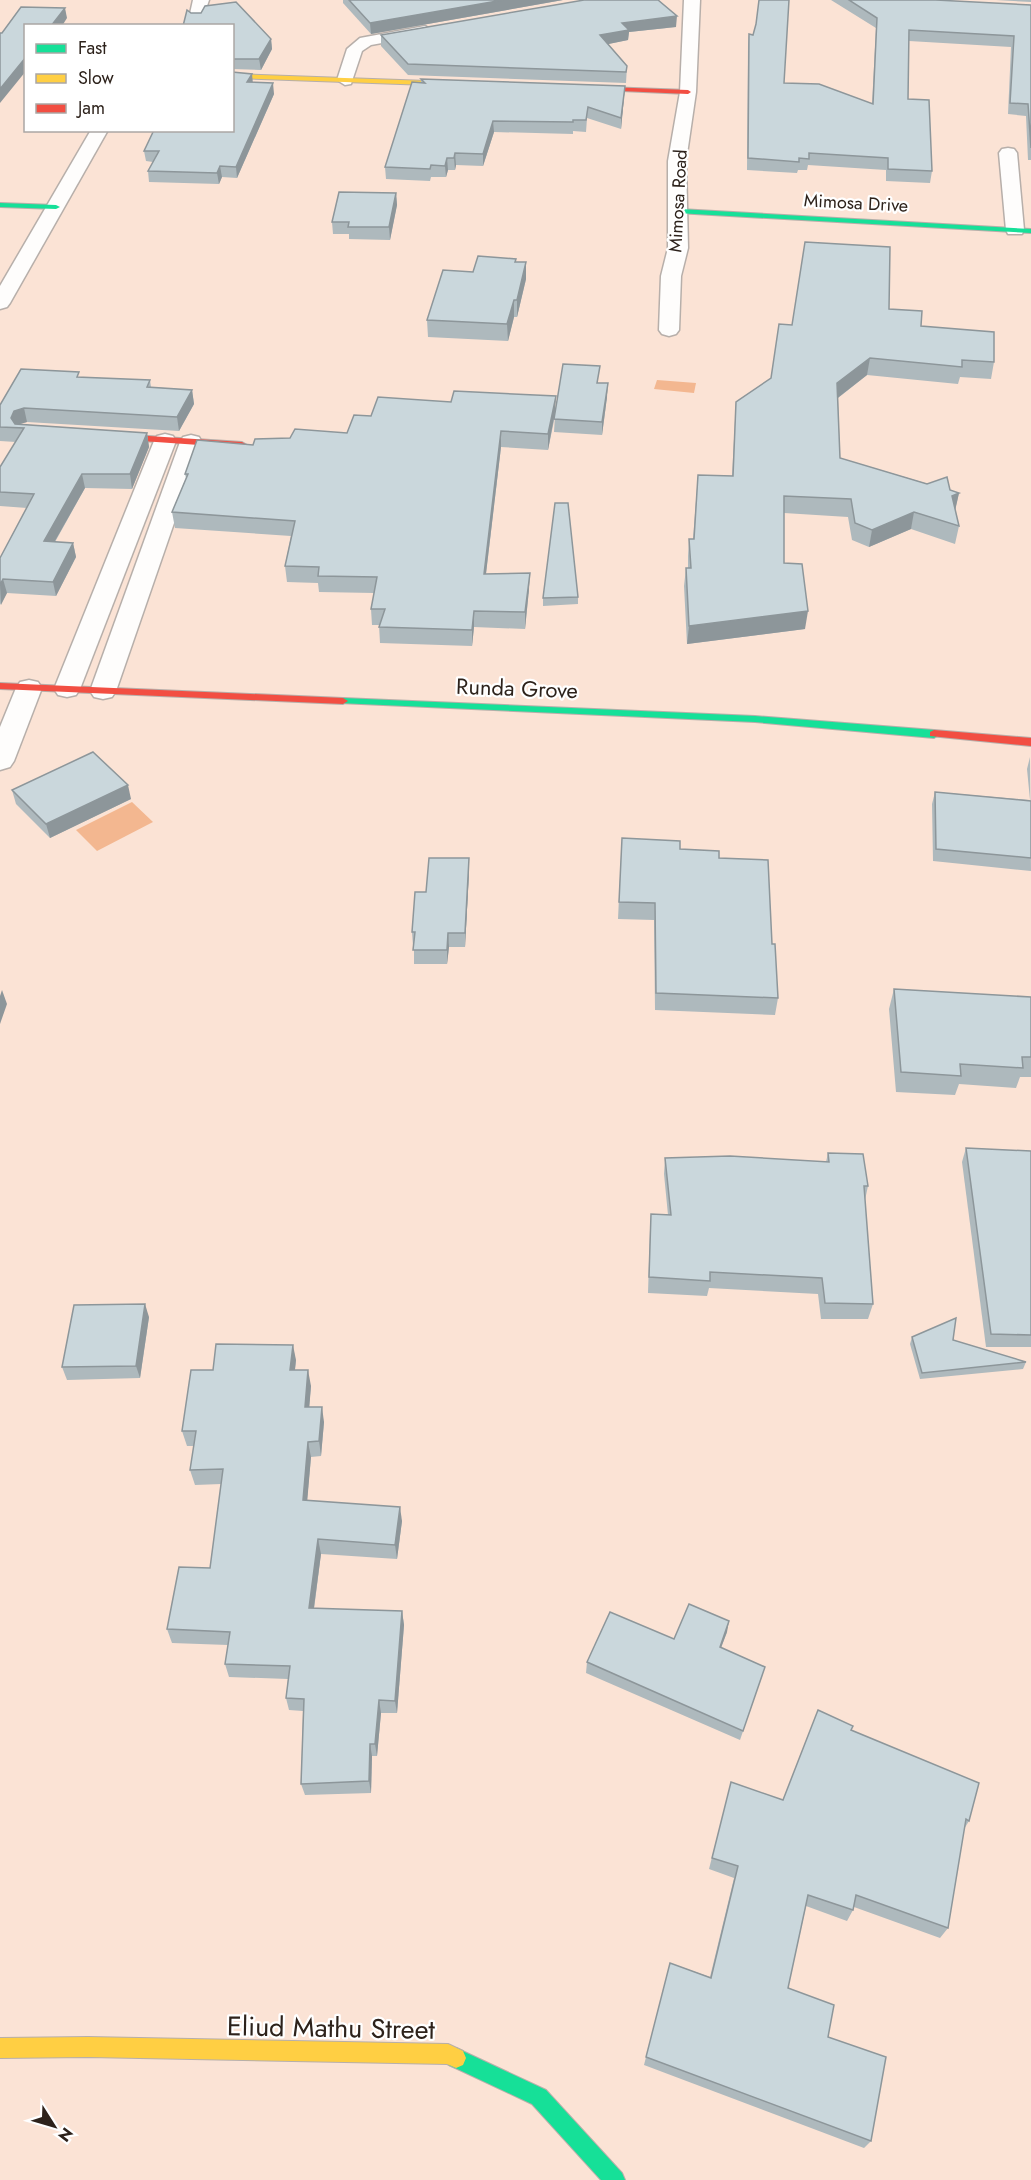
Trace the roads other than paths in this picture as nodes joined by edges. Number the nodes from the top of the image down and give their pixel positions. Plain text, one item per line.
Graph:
1 (201, 0) edge
2 (692, 0) edge
3 (197, 18) edge
4 (437, 29) edge
5 (234, 76) edge
6 (345, 80) junction
7 (475, 85) edge
8 (570, 88) edge
9 (688, 92) junction
10 (99, 132) edge
11 (1008, 153) dead end
12 (0, 205) edge
13 (56, 207) junction
14 (680, 211) junction
15 (1023, 231) edge
16 (0, 303) edge
17 (669, 330) dead end
18 (83, 435) edge
19 (165, 441) junction
20 (191, 442) junction
21 (257, 446) edge
22 (0, 686) edge
23 (29, 688) junction
24 (67, 689) junction
25 (103, 691) junction
26 (1031, 742) edge
27 (0, 761) edge
28 (0, 2049) edge
29 (615, 2180) edge

1 - 3 street
2 - 9 street, Mimosa Road
4 - 6 street
5 - 6 street
6 - 7 street
8 - 9 street
9 - 14 street, Mimosa Road
10 - 13 street
11 - 15 street
12 - 13 street
13 - 16 street
14 - 15 street, Mimosa Drive
14 - 17 street, Mimosa Road
18 - 19 street
19 - 20 street
19 - 24 street
20 - 21 street
20 - 25 street
22 - 23 street, Runda Grove
23 - 24 street, Runda Grove
23 - 27 street
24 - 25 street, Runda Grove
25 - 26 street, Runda Grove
28 - 29 street, Eliud Mathu Street

